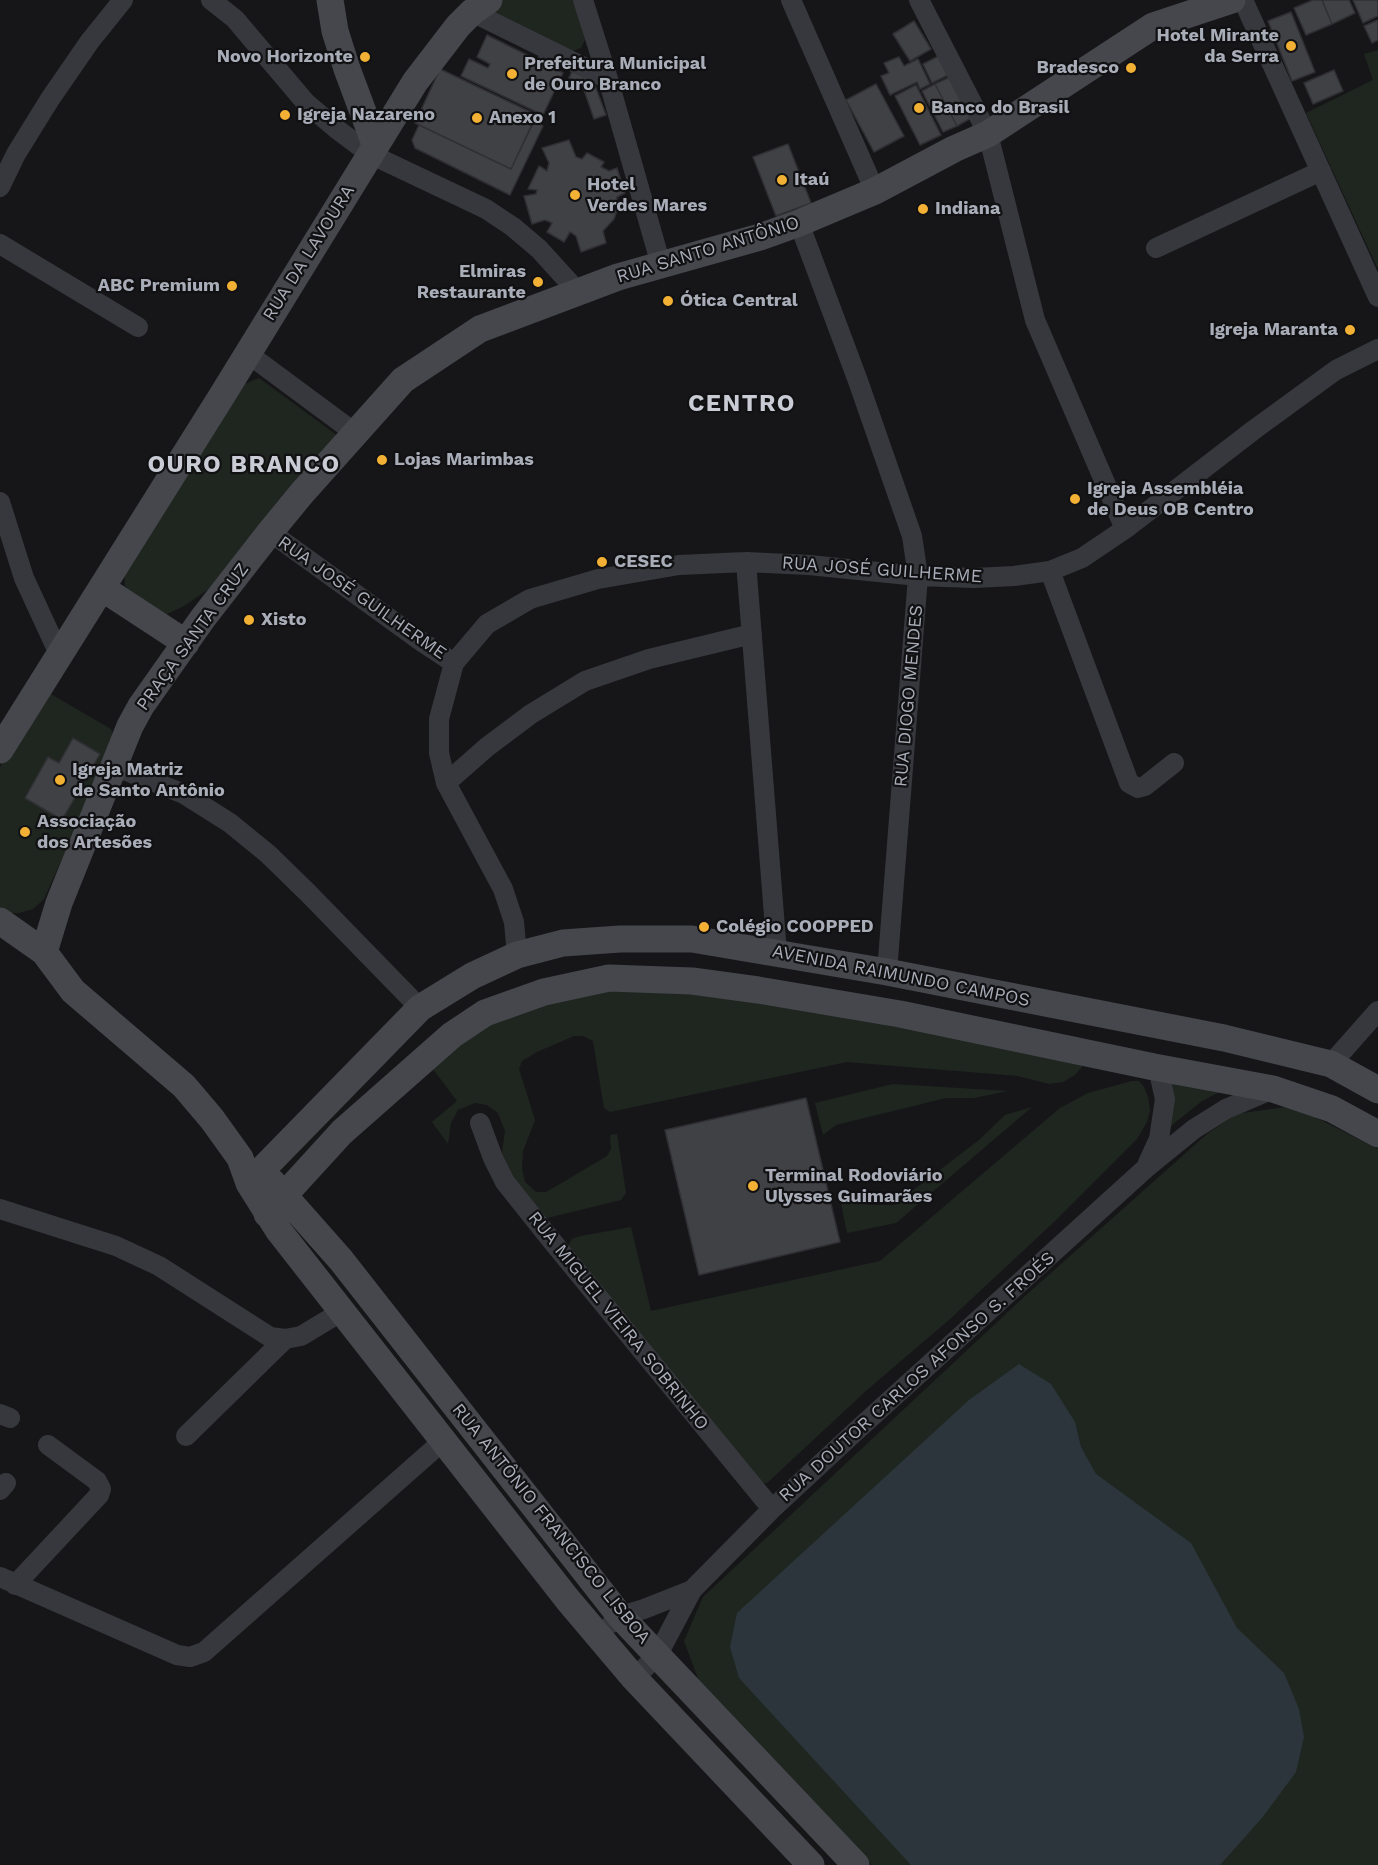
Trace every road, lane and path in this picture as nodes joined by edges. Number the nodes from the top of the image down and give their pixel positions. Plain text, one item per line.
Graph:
1 (123, 0) edge
2 (211, 0) edge
3 (330, 0) edge
4 (583, 0) edge
5 (791, 0) edge
6 (919, 0) edge
7 (1191, 0) edge
8 (1232, 0) edge
9 (1243, 0) edge
10 (480, 6) edge
11 (1153, 26) junction
12 (608, 79) junction
13 (988, 134) junction
14 (373, 149) junction
15 (1321, 171) junction
16 (0, 187) edge
17 (875, 191) junction
18 (799, 223) junction
19 (0, 244) edge
20 (1156, 248) dead end
21 (661, 265) junction
22 (578, 292) junction
23 (1378, 297) edge
24 (138, 327) dead end
25 (1378, 349) edge
26 (247, 353) junction
27 (356, 433) junction
28 (0, 502) edge
29 (1125, 528) junction
30 (270, 532) junction
31 (746, 562) junction
32 (1050, 571) junction
33 (918, 576) junction
34 (102, 588) junction
35 (752, 634) junction
36 (186, 643) junction
37 (60, 656) junction
38 (454, 663) junction
39 (0, 750) edge
40 (1174, 763) dead end
41 (114, 766) junction
42 (446, 783) junction
43 (59, 903) junction
44 (6, 925) edge
45 (44, 952) junction
46 (777, 953) junction
47 (517, 955) junction
48 (887, 972) junction
49 (420, 1008) junction
50 (1378, 1011) edge
51 (1163, 1027) junction
52 (398, 1029) junction
53 (422, 1061) junction
54 (1331, 1064) junction
55 (1156, 1067) junction
56 (1273, 1089) junction
57 (1378, 1090) edge
58 (480, 1123) dead end
59 (1378, 1134) edge
60 (1146, 1168) junction
61 (250, 1170) junction
62 (276, 1204) junction
63 (0, 1209) edge
64 (341, 1312) junction
65 (285, 1339) junction
66 (186, 1436) dead end
67 (443, 1441) junction
68 (48, 1445) dead end
69 (772, 1509) junction
70 (8, 1581) edge
71 (692, 1590) junction
72 (620, 1616) junction
73 (598, 1635) junction
74 (657, 1656) junction
75 (634, 1677) junction
76 (811, 1865) edge
77 (856, 1865) edge

1 - 16 street
2 - 14 street
3 - 14 main road
4 - 12 street
5 - 17 street
6 - 13 street
7 - 11 main road
8 - 11 main road, RUA SANTO ANTÔNIO
9 - 15 street
10 - 12 street
10 - 14 main road, RUA DA LAVOURA
11 - 13 main road, RUA SANTO ANTÔNIO
12 - 21 street
13 - 17 main road, RUA SANTO ANTÔNIO
13 - 29 street
14 - 22 street
14 - 26 main road, RUA DA LAVOURA
15 - 20 street
15 - 23 street
17 - 18 main road, RUA SANTO ANTÔNIO
18 - 21 main road, RUA SANTO ANTÔNIO
18 - 33 street, RUA DIOGO MENDES
19 - 24 street
21 - 22 main road, RUA SANTO ANTÔNIO
22 - 27 main road, RUA SANTO ANTÔNIO
25 - 29 street, RUA JOSÉ GUILHERME
26 - 27 street
26 - 34 main road
27 - 30 main road, PRAÇA SANTA CRUZ
28 - 37 street
29 - 32 street, RUA JOSÉ GUILHERME
30 - 36 main road, PRAÇA SANTA CRUZ
30 - 38 street, RUA JOSÉ GUILHERME
31 - 33 street, RUA JOSÉ GUILHERME
31 - 35 street
31 - 38 street, RUA JOSÉ GUILHERME
32 - 33 street, RUA JOSÉ GUILHERME
32 - 40 street
33 - 48 street, RUA DIOGO MENDES
34 - 36 main road
34 - 37 main road
35 - 42 street
35 - 46 street
36 - 41 main road, PRAÇA SANTA CRUZ
37 - 39 main road
38 - 42 street, RUA JOSÉ GUILHERME
41 - 43 main road, PRAÇA SANTA CRUZ
41 - 49 street
42 - 47 street, RUA JOSÉ GUILHERME
43 - 44 main road
43 - 45 main road, PRAÇA SANTA CRUZ
44 - 45 main road
45 - 61 main road, RUA ANTÔNIO FRANCISCO LISBOA
46 - 47 main road, AVENIDA RAIMUNDO CAMPOS
46 - 48 main road, AVENIDA RAIMUNDO CAMPOS
47 - 49 main road, AVENIDA RAIMUNDO CAMPOS
48 - 51 main road, AVENIDA RAIMUNDO CAMPOS
49 - 52 main road, AVENIDA RAIMUNDO CAMPOS
50 - 54 street
51 - 54 main road, AVENIDA RAIMUNDO CAMPOS
51 - 55 main road
52 - 53 main road
52 - 61 main road, AVENIDA RAIMUNDO CAMPOS
53 - 55 main road
53 - 62 main road
54 - 57 main road, AVENIDA RAIMUNDO CAMPOS
55 - 56 main road
55 - 60 street
56 - 59 main road
56 - 60 street, RUA DOUTOR CARLOS AFONSO S. FROÉS
58 - 69 street, RUA MIGUEL VIEIRA SOBRINHO
60 - 69 street, RUA DOUTOR CARLOS AFONSO S. FROÉS
61 - 62 main road, RUA ANTÔNIO FRANCISCO LISBOA
62 - 64 main road, RUA ANTÔNIO FRANCISCO LISBOA
62 - 72 main road, RUA ANTÔNIO FRANCISCO LISBOA
63 - 65 street
64 - 65 street
64 - 67 main road, RUA ANTÔNIO FRANCISCO LISBOA
65 - 66 street
67 - 70 street
67 - 73 main road, RUA ANTÔNIO FRANCISCO LISBOA
68 - 70 street
69 - 71 street, RUA DOUTOR CARLOS AFONSO S. FROÉS
71 - 72 street
71 - 74 street
72 - 73 street
72 - 74 main road, RUA ANTÔNIO FRANCISCO LISBOA
73 - 75 main road, RUA ANTÔNIO FRANCISCO LISBOA
74 - 75 street
74 - 77 main road, RUA ANTÔNIO FRANCISCO LISBOA
75 - 76 main road, RUA ANTÔNIO FRANCISCO LISBOA

